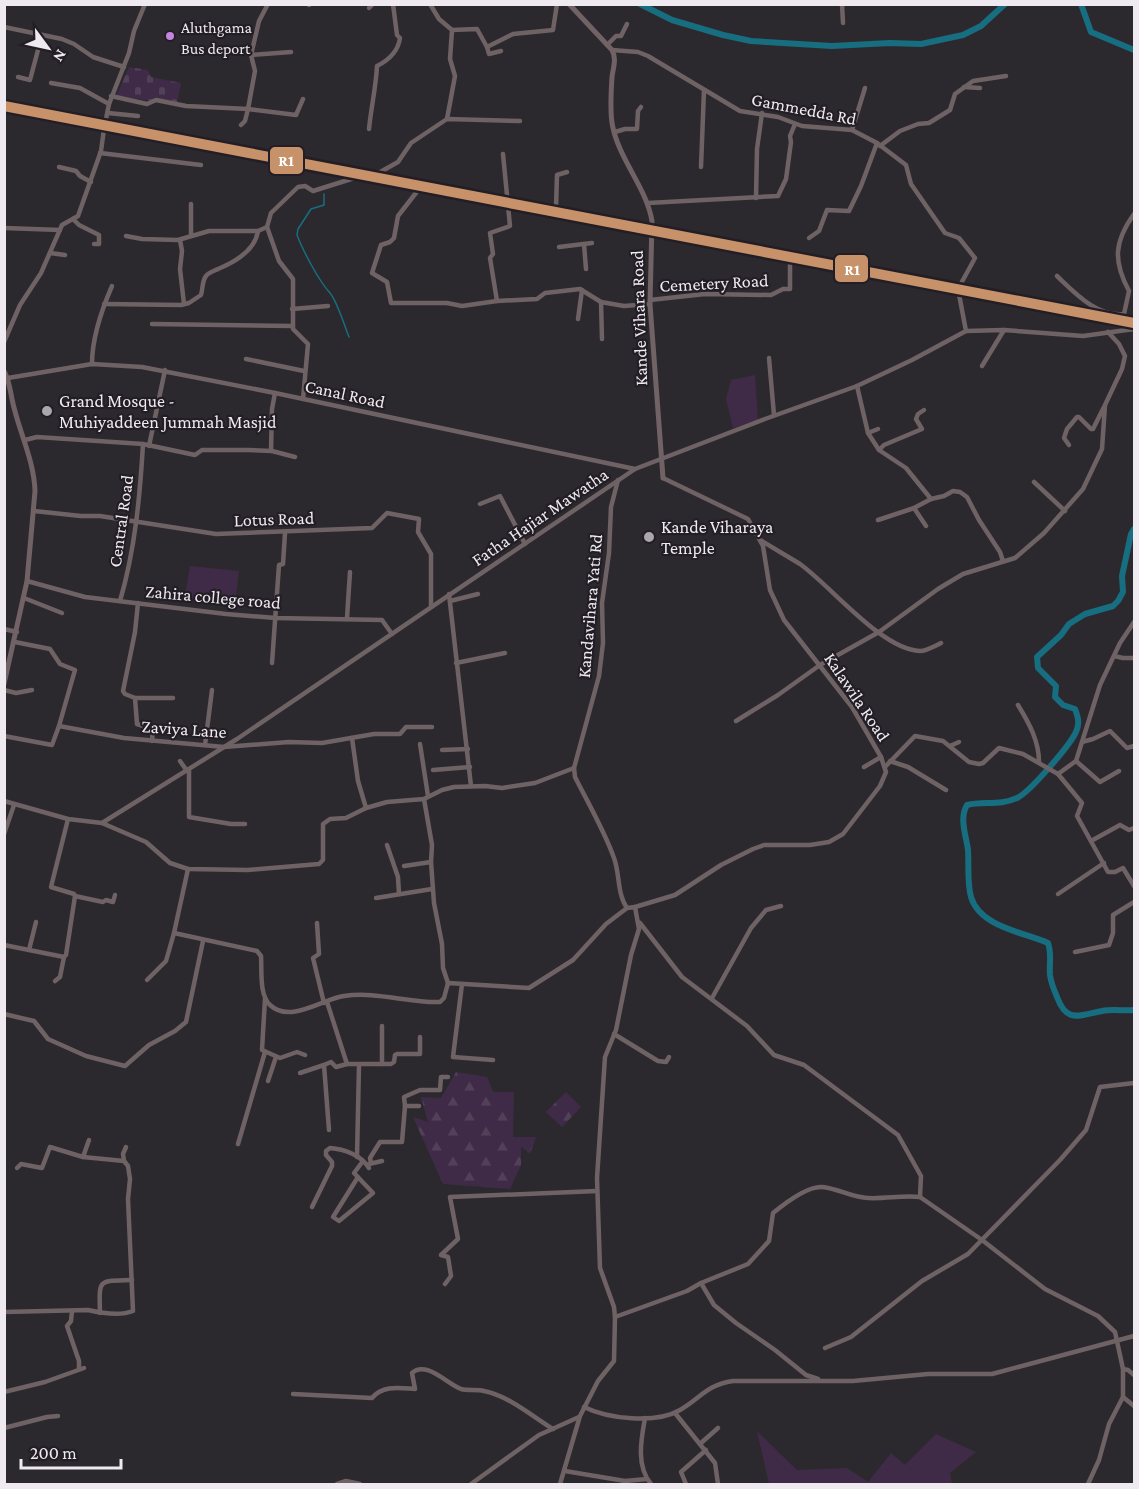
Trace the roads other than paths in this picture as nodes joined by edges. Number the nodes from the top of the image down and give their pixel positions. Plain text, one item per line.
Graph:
1 (145, 4) edge
2 (268, 4) edge
3 (393, 4) edge
4 (430, 4) edge
5 (556, 4) edge
6 (569, 4) edge
7 (842, 4) edge
8 (843, 22) dead end
9 (627, 24) dead end
10 (4, 27) edge
11 (452, 30) junction
12 (42, 35) junction
13 (607, 45) junction
14 (487, 47) junction
15 (612, 50) junction
16 (501, 51) dead end
17 (291, 52) dead end
18 (251, 55) junction
19 (124, 67) junction
20 (1006, 76) dead end
21 (18, 77) dead end
22 (51, 83) dead end
23 (964, 87) junction
24 (865, 88) dead end
25 (980, 88) dead end
26 (704, 90) junction
27 (111, 96) junction
28 (303, 99) dead end
29 (109, 104) junction
30 (641, 107) dead end
31 (248, 109) junction
32 (108, 113) junction
33 (762, 113) junction
34 (138, 116) dead end
35 (447, 119) junction
36 (520, 121) dead end
37 (795, 123) junction
38 (241, 125) dead end
39 (369, 129) dead end
40 (852, 130) junction
41 (615, 132) junction
42 (878, 144) junction
43 (100, 153) junction
44 (503, 154) dead end
45 (201, 165) dead end
46 (701, 166) dead end
47 (60, 167) dead end
48 (567, 172) dead end
49 (91, 182) junction
50 (428, 190) dead end
51 (756, 198) junction
52 (506, 201) junction
53 (648, 203) junction
54 (191, 204) dead end
55 (1134, 214) edge
56 (74, 219) junction
57 (267, 227) junction
58 (4, 228) edge
59 (60, 230) junction
60 (258, 231) junction
61 (126, 236) dead end
62 (191, 236) junction
63 (809, 238) dead end
64 (180, 240) junction
65 (592, 243) dead end
66 (94, 244) dead end
67 (584, 244) junction
68 (559, 247) dead end
69 (50, 253) junction
70 (65, 255) dead end
71 (790, 265) dead end
72 (586, 269) dead end
73 (1057, 276) dead end
74 (112, 286) dead end
75 (582, 290) junction
76 (497, 301) junction
77 (601, 302) junction
78 (650, 302) junction
79 (104, 304) junction
80 (184, 304) junction
81 (328, 306) dead end
82 (292, 309) junction
83 (578, 319) dead end
84 (152, 324) dead end
85 (293, 326) junction
86 (1134, 329) edge
87 (1004, 330) junction
88 (966, 332) junction
89 (1108, 332) junction
90 (602, 339) dead end
91 (4, 342) edge
92 (769, 358) dead end
93 (246, 359) dead end
94 (92, 364) junction
95 (982, 366) dead end
96 (165, 370) junction
97 (4, 371) edge
98 (304, 372) junction
99 (8, 378) junction
100 (857, 386) junction
101 (275, 393) junction
102 (303, 399) junction
103 (1105, 405) junction
104 (924, 410) dead end
105 (774, 415) junction
106 (878, 429) dead end
107 (868, 433) junction
108 (25, 440) junction
109 (146, 445) junction
110 (1069, 445) dead end
111 (879, 450) junction
112 (271, 451) junction
113 (295, 457) dead end
114 (661, 459) junction
115 (635, 469) junction
116 (663, 478) joint
117 (618, 480) junction
118 (1034, 482) dead end
119 (931, 499) junction
120 (480, 504) dead end
121 (914, 508) junction
122 (34, 511) junction
123 (1065, 511) junction
124 (878, 520) dead end
125 (135, 523) junction
126 (926, 526) dead end
127 (285, 533) junction
128 (760, 540) junction
129 (525, 544) junction
130 (1003, 561) junction
131 (350, 572) dead end
132 (27, 581) junction
133 (449, 594) junction
134 (478, 594) dead end
135 (24, 598) junction
136 (120, 601) junction
137 (450, 601) junction
138 (138, 603) junction
139 (431, 607) junction
140 (62, 613) dead end
141 (276, 618) junction
142 (347, 618) junction
143 (1134, 622) edge
144 (4, 629) edge
145 (17, 632) junction
146 (879, 633) junction
147 (392, 634) junction
148 (15, 642) junction
149 (941, 643) dead end
150 (506, 653) dead end
151 (1114, 656) junction
152 (1134, 658) edge
153 (272, 663) dead end
154 (456, 663) junction
155 (820, 664) junction
156 (5, 680) edge
157 (4, 690) edge
158 (32, 690) dead end
159 (212, 690) dead end
160 (135, 698) junction
161 (173, 698) dead end
162 (1018, 705) dead end
163 (736, 721) dead end
164 (59, 726) junction
165 (432, 727) dead end
166 (4, 736) edge
167 (352, 738) junction
168 (152, 741) junction
169 (959, 742) dead end
170 (1082, 742) junction
171 (420, 744) dead end
172 (205, 745) junction
173 (950, 746) junction
174 (224, 747) junction
175 (468, 749) junction
176 (1133, 749) edge
177 (442, 750) dead end
178 (881, 757) junction
179 (180, 761) dead end
180 (890, 761) junction
181 (1076, 761) junction
182 (1039, 762) junction
183 (470, 767) junction
184 (864, 767) dead end
185 (885, 767) junction
186 (574, 768) junction
187 (433, 770) dead end
188 (188, 771) junction
189 (1119, 771) dead end
190 (1057, 774) junction
191 (471, 786) junction
192 (946, 790) dead end
193 (426, 797) junction
194 (4, 801) edge
195 (14, 805) junction
196 (366, 808) junction
197 (68, 819) junction
198 (102, 823) junction
199 (244, 824) dead end
200 (1134, 828) edge
201 (4, 834) edge
202 (1091, 841) junction
203 (387, 845) dead end
204 (431, 862) junction
205 (1104, 863) junction
206 (404, 866) dead end
207 (188, 868) junction
208 (1134, 871) edge
209 (1128, 875) junction
210 (1134, 886) edge
211 (432, 888) junction
212 (399, 894) junction
213 (1058, 894) dead end
214 (115, 895) dead end
215 (75, 896) junction
216 (376, 898) dead end
217 (1134, 902) edge
218 (781, 906) dead end
219 (627, 908) junction
220 (635, 908) junction
221 (638, 919) junction
222 (36, 921) dead end
223 (317, 923) dead end
224 (174, 933) junction
225 (203, 941) junction
226 (4, 945) edge
227 (29, 951) junction
228 (1075, 952) dead end
229 (64, 957) junction
230 (147, 980) dead end
231 (55, 981) dead end
232 (448, 983) junction
233 (462, 984) junction
234 (712, 998) junction
235 (265, 999) junction
236 (326, 1002) junction
237 (4, 1014) edge
238 (382, 1026) dead end
239 (614, 1034) junction
240 (420, 1037) dead end
241 (266, 1052) junction
242 (305, 1055) dead end
243 (276, 1057) junction
244 (669, 1057) dead end
245 (493, 1060) dead end
246 (348, 1064) junction
247 (382, 1064) junction
248 (324, 1065) junction
249 (359, 1065) junction
250 (300, 1073) dead end
251 (448, 1077) dead end
252 (268, 1081) dead end
253 (1134, 1083) edge
254 (405, 1106) junction
255 (419, 1106) dead end
256 (329, 1130) dead end
257 (88, 1140) dead end
258 (238, 1144) dead end
259 (126, 1147) dead end
260 (83, 1157) junction
261 (357, 1157) junction
262 (124, 1161) junction
263 (382, 1161) dead end
264 (367, 1164) junction
265 (17, 1168) dead end
266 (358, 1177) junction
267 (597, 1191) junction
268 (920, 1197) junction
269 (312, 1207) dead end
270 (982, 1240) junction
271 (132, 1280) junction
272 (701, 1283) junction
273 (445, 1284) dead end
274 (72, 1311) junction
275 (4, 1312) edge
276 (100, 1313) junction
277 (615, 1317) junction
278 (1134, 1336) edge
279 (1116, 1340) junction
280 (825, 1348) dead end
281 (1123, 1369) junction
282 (1134, 1375) edge
283 (825, 1381) junction
284 (4, 1392) edge
285 (293, 1394) dead end
286 (1123, 1397) junction
287 (1134, 1406) edge
288 (584, 1407) junction
289 (675, 1413) junction
290 (58, 1416) dead end
291 (579, 1417) junction
292 (645, 1418) junction
293 (4, 1428) edge
294 (718, 1428) dead end
295 (553, 1429) junction
296 (701, 1443) junction
297 (706, 1450) junction
298 (564, 1471) junction
299 (646, 1479) junction
300 (337, 1485) edge
301 (360, 1485) edge
302 (471, 1485) edge
303 (560, 1485) edge
304 (651, 1485) edge
305 (687, 1485) edge
306 (718, 1485) edge
307 (1089, 1485) edge

1 - 19 street
2 - 18 street
3 - 39 street
4 - 11 street
5 - 14 street
6 - 13 main road
7 - 8 street
9 - 13 street
10 - 12 street
11 - 14 street
11 - 35 street
12 - 19 street
12 - 21 street
13 - 15 main road
14 - 16 street
15 - 26 street, Gammedda Rd
15 - 41 main road, Kande Vihara Road
17 - 18 street
18 - 31 street
19 - 27 street
20 - 23 street
22 - 29 street
23 - 25 street
23 - 42 street
24 - 40 street
26 - 33 street, Gammedda Rd
26 - 46 street
27 - 29 street
27 - 31 street
28 - 31 street
29 - 32 street
30 - 41 street
31 - 38 street
32 - 34 street
32 - 43 street
33 - 37 street, Gammedda Rd
33 - 51 street
35 - 36 street
35 - 57 street
37 - 40 street, Gammedda Rd
37 - 51 street
40 - 42 street, Gammedda Rd
41 - 53 main road, Kande Vihara Road
42 - 63 street
42 - 88 street, Gammedda Rd
43 - 45 street
43 - 49 street
44 - 52 street
47 - 49 street
48 - 52 street
49 - 56 street
50 - 76 street
51 - 53 street
52 - 76 street
53 - 78 main road, Kande Vihara Road
54 - 62 street
55 - 73 street
56 - 59 street
56 - 66 street
57 - 60 street
57 - 82 street
58 - 59 street
59 - 69 street
60 - 62 street
60 - 80 street
61 - 64 street
62 - 64 street
64 - 80 street
65 - 67 street
67 - 68 street
67 - 72 street
69 - 70 street
69 - 91 street
71 - 78 street, Cemetery Road
74 - 79 street
75 - 76 street
75 - 77 street
75 - 83 street
77 - 78 street
77 - 90 street
78 - 114 main road, Kande Vihara Road
79 - 80 street
79 - 94 street
81 - 82 street
82 - 85 street
84 - 85 street
85 - 98 street
86 - 89 street, Fatha Hajiar Mawatha
87 - 88 street, Fatha Hajiar Mawatha
87 - 89 street, Fatha Hajiar Mawatha
87 - 95 street
88 - 100 street, Fatha Hajiar Mawatha
89 - 103 street
92 - 105 street
93 - 98 street
94 - 96 street, Canal Road
94 - 99 street, Canal Road
96 - 101 street, Canal Road
96 - 109 street, Central Road
97 - 99 main road
98 - 102 street
99 - 108 main road
100 - 105 street, Fatha Hajiar Mawatha
100 - 107 street
101 - 102 street, Canal Road
101 - 112 street
102 - 115 street, Canal Road
103 - 110 street
103 - 123 street
104 - 111 street
105 - 114 street, Fatha Hajiar Mawatha
106 - 107 street
107 - 111 street
108 - 109 street
108 - 122 main road
109 - 112 street
109 - 125 street, Central Road
111 - 119 street
112 - 113 street
114 - 115 street, Fatha Hajiar Mawatha
114 - 116 main road, Kande Vihara Road
115 - 117 street, Fatha Hajiar Mawatha
116 - 128 street, Kalawila Road
117 - 129 street, Fatha Hajiar Mawatha
117 - 186 street, Kandavihara Yati Rd
118 - 123 street
119 - 121 street
119 - 130 street
120 - 129 street
121 - 124 street
121 - 126 street
122 - 125 street, Lotus Road
122 - 132 main road
123 - 130 street
125 - 127 street, Lotus Road
125 - 136 street, Central Road
127 - 139 street, Lotus Road
127 - 141 street
128 - 146 street
128 - 155 street, Kalawila Road
129 - 133 street, Fatha Hajiar Mawatha
130 - 146 street
131 - 142 street
132 - 135 main road
132 - 136 street, Zahira college road
133 - 137 street
133 - 139 street, Fatha Hajiar Mawatha
134 - 137 street
135 - 140 street
135 - 145 main road
136 - 138 street, Zahira college road
137 - 154 street
138 - 141 street, Zahira college road
138 - 160 street
139 - 147 street, Fatha Hajiar Mawatha
141 - 142 street, Zahira college road
141 - 153 street
142 - 147 street, Zahira college road
143 - 151 street
144 - 145 street
145 - 148 main road
146 - 149 street
146 - 155 street
147 - 174 street, Fatha Hajiar Mawatha
148 - 156 main road
148 - 164 street
150 - 154 street
151 - 152 street
151 - 170 street
154 - 175 street
155 - 163 street
155 - 178 street, Kalawila Road
157 - 158 street
159 - 172 street
160 - 161 street
160 - 168 street
162 - 182 street
164 - 166 street
164 - 168 street, Zaviya Lane
165 - 167 street, Zaviya Lane
167 - 174 street, Zaviya Lane
167 - 196 street
168 - 172 street, Zaviya Lane
169 - 173 street
170 - 176 street
170 - 181 street
171 - 193 street
172 - 174 street, Zaviya Lane
173 - 180 street
173 - 182 street
174 - 188 street, Fatha Hajiar Mawatha
175 - 177 street
175 - 183 street
178 - 184 street
178 - 185 street, Kalawila Road
179 - 188 street
180 - 185 street
180 - 192 street
181 - 189 street
181 - 190 street
182 - 190 street
183 - 187 street
183 - 191 street
185 - 220 street, Kalawila Road
186 - 191 street
186 - 219 street
188 - 198 street, Fatha Hajiar Mawatha
188 - 199 street
190 - 202 street
191 - 193 street
193 - 196 street
193 - 204 street
194 - 195 street
195 - 197 street
195 - 201 street
196 - 207 street
197 - 198 street
197 - 215 street
198 - 207 street
200 - 202 street
202 - 205 street
203 - 212 street
204 - 206 street
204 - 211 street
205 - 209 street
205 - 213 street
207 - 224 street
208 - 209 street
209 - 210 street
211 - 212 street
211 - 232 street
212 - 216 street
214 - 215 street
215 - 229 street
217 - 228 street
218 - 234 street
219 - 220 street, Kalawila Road
219 - 233 street
220 - 221 street
221 - 234 street
221 - 239 street
222 - 227 street
223 - 236 street
224 - 225 street
224 - 230 street
225 - 235 street
225 - 237 street
226 - 227 street
227 - 229 street
229 - 231 street
232 - 233 street
232 - 236 street
233 - 245 street
234 - 268 street
235 - 236 street
235 - 241 street
236 - 246 street
238 - 247 street
239 - 244 street
239 - 267 street
240 - 247 street
241 - 243 street
241 - 258 street
242 - 243 street
243 - 252 street
246 - 248 street
246 - 249 street
247 - 249 street
248 - 250 street
248 - 256 street
249 - 261 street
251 - 254 street
253 - 270 street
254 - 255 street
254 - 264 street
257 - 260 street
259 - 262 street
260 - 262 street
260 - 265 street
261 - 264 street
261 - 269 street
262 - 271 street
263 - 264 street
264 - 266 street
266 - 266 street
267 - 273 street
267 - 277 street
268 - 270 street
268 - 272 street
270 - 279 street
270 - 280 street
271 - 276 street
271 - 276 street
272 - 277 street
272 - 283 street
274 - 275 street
274 - 276 street
274 - 284 street
277 - 288 street
278 - 279 street
279 - 281 street
279 - 283 street
281 - 282 street
281 - 286 street
283 - 289 street
285 - 295 street
286 - 287 street
286 - 307 street
288 - 291 street
288 - 292 street
289 - 292 street
289 - 296 street
290 - 293 street
291 - 295 street
291 - 298 street
292 - 299 street
294 - 296 street
295 - 302 street
296 - 297 street
297 - 305 street
297 - 306 street
298 - 299 street
298 - 303 street
299 - 304 street
300 - 301 street

